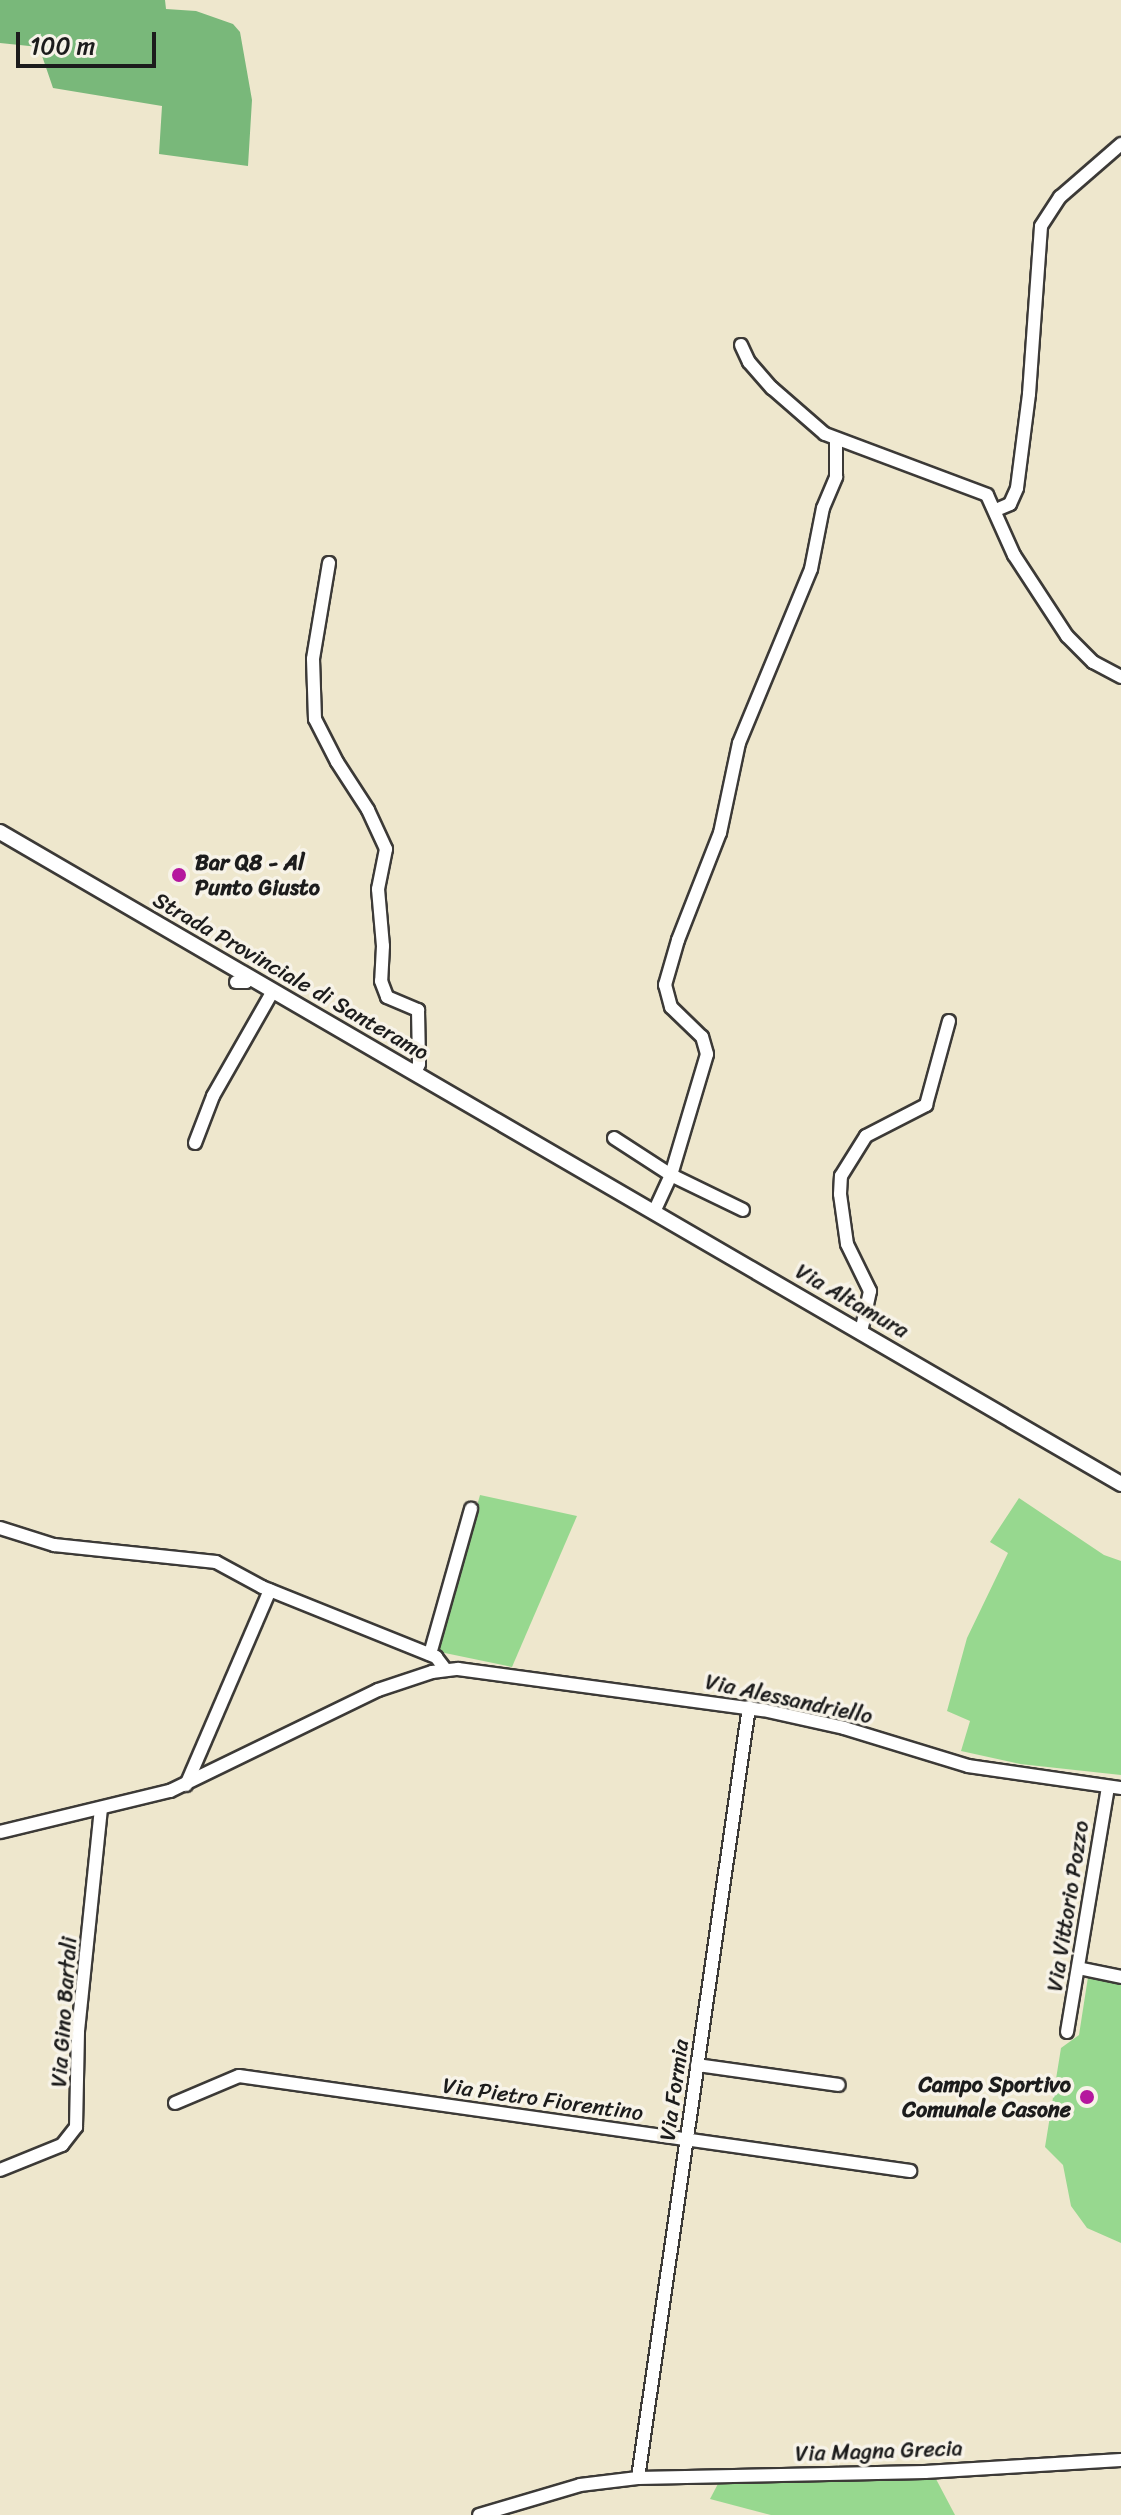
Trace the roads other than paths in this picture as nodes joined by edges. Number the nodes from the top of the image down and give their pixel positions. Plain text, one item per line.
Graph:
1 (1121, 144) edge
2 (741, 345) dead end
3 (836, 439) junction
4 (996, 510) junction
5 (329, 563) dead end
6 (1121, 677) edge
7 (0, 832) edge
8 (273, 991) junction
9 (949, 1021) dead end
10 (415, 1073) junction
11 (614, 1138) dead end
12 (195, 1143) dead end
13 (561, 1158) joint
14 (671, 1175) junction
15 (743, 1210) dead end
16 (654, 1212) junction
17 (861, 1332) junction
18 (1121, 1484) edge
19 (471, 1509) dead end
20 (0, 1528) edge
21 (270, 1590) junction
22 (430, 1654) junction
23 (445, 1669) junction
24 (749, 1707) junction
25 (186, 1785) junction
26 (1114, 1787) edge
27 (101, 1809) junction
28 (0, 1832) edge
29 (1078, 1968) junction
30 (1121, 1977) edge
31 (1067, 2032) dead end
32 (697, 2065) junction
33 (839, 2085) dead end
34 (175, 2103) dead end
35 (687, 2140) junction
36 (0, 2170) edge
37 (910, 2171) dead end
38 (1121, 2460) edge
39 (638, 2478) junction
40 (479, 2515) edge

1 - 4 street
2 - 3 street
3 - 4 street
3 - 14 street
4 - 6 street
5 - 10 street
7 - 8 main road, Strada Provinciale di Santeramo
8 - 10 main road, Strada Provinciale di Santeramo
8 - 12 street
9 - 17 street
10 - 13 main road, Strada Provinciale di Santeramo
11 - 14 street
13 - 16 main road, Via Altamura
14 - 15 street
14 - 16 street
16 - 17 main road, Via Altamura
17 - 18 main road, Via Altamura
19 - 22 street
20 - 21 street
21 - 22 street
21 - 25 street
22 - 23 street
23 - 24 street, Via Alessandriello
23 - 25 street
24 - 26 street, Via Alessandriello
24 - 32 street, Via Formia
25 - 27 street
26 - 29 street, Via Vittorio Pozzo
27 - 28 street
27 - 36 street, Via Gino Bartali
29 - 30 street
29 - 31 street, Via Vittorio Pozzo
32 - 33 street
32 - 35 street, Via Formia
34 - 35 street, Via Pietro Fiorentino
35 - 37 street, Via Pietro Fiorentino
35 - 39 street, Via Formia
38 - 39 street, Via Magna Grecia
39 - 40 street, Via Magna Grecia

